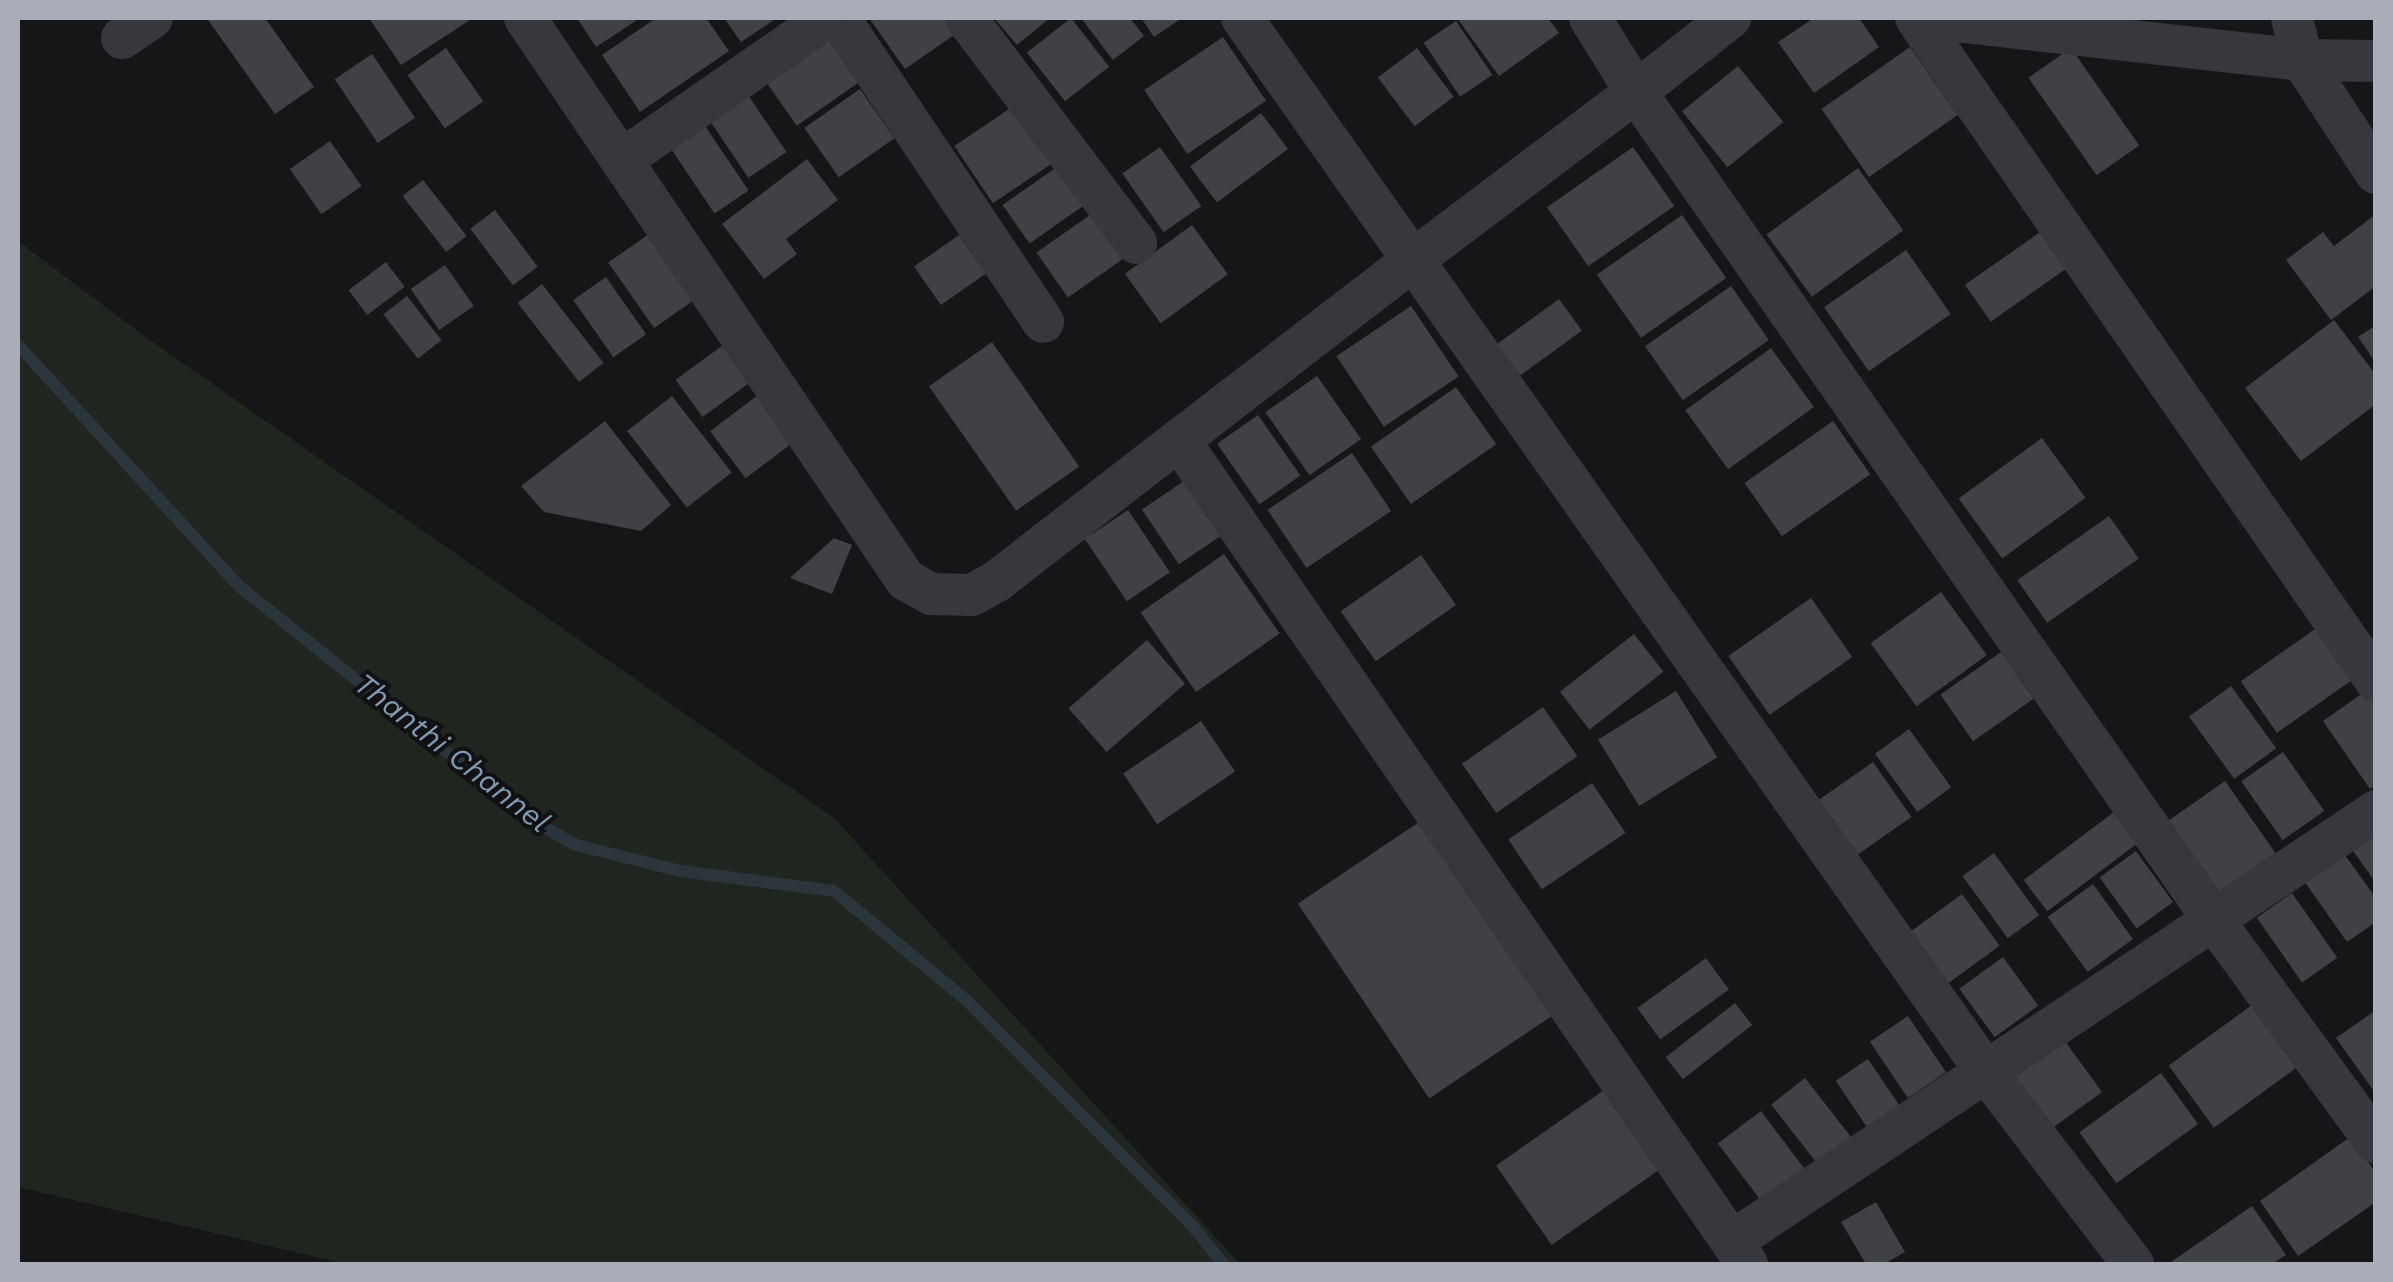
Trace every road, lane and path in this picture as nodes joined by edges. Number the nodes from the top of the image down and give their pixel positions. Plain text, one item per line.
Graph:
1 (525, 18) edge
2 (827, 18) edge
3 (839, 18) edge
4 (966, 18) edge
5 (1242, 18) edge
6 (1590, 18) edge
7 (1730, 18) edge
8 (1916, 18) edge
9 (1930, 18) edge
10 (2292, 18) edge
11 (2302, 60) junction
12 (2376, 61) edge
13 (1636, 92) junction
14 (623, 158) junction
15 (2376, 173) edge
16 (1136, 243) dead end
17 (1413, 260) junction
18 (1044, 322) dead end
19 (1180, 440) junction
20 (2376, 681) edge
21 (2376, 811) edge
22 (2215, 922) junction
23 (1984, 1069) junction
24 (2376, 1143) edge
25 (1741, 1252) edge
26 (2134, 1264) edge

1 - 14 street
2 - 14 street
3 - 18 street
4 - 16 street
5 - 17 street
6 - 13 street
7 - 13 street
8 - 20 street
9 - 11 street
10 - 11 street
11 - 12 street
11 - 15 street
13 - 17 street
13 - 22 street
14 - 19 street
17 - 19 street
17 - 23 street
19 - 25 street
21 - 22 street
22 - 23 street
22 - 24 street
23 - 25 street
23 - 26 street

